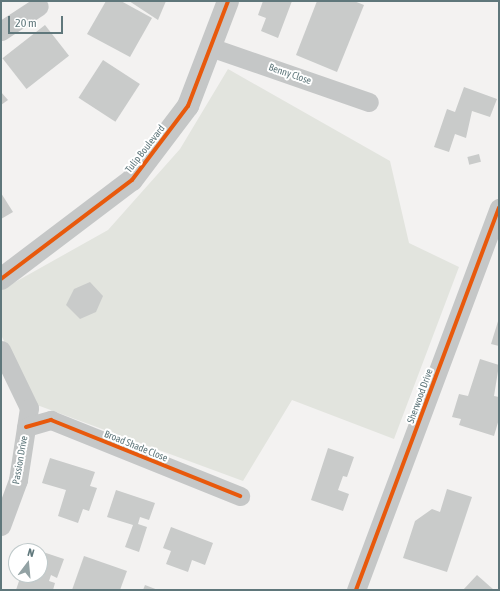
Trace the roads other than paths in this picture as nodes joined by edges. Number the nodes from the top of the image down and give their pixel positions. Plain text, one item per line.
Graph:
1 (228, 1) edge
2 (39, 6) dead end
3 (1, 31) edge
4 (210, 47) junction
5 (369, 102) dead end
6 (499, 208) edge
7 (1, 279) edge
8 (1, 350) edge
9 (26, 427) junction
10 (240, 496) dead end
11 (1, 526) edge
12 (356, 590) edge

1 - 4 street, Tulip Boulevard
2 - 3 street
4 - 5 street, Benny Close
4 - 7 street, Tulip Boulevard
6 - 12 street, Sherwood Drive
8 - 9 street, Passion Drive
9 - 10 street, Broad Shade Close
9 - 11 street, Passion Drive

